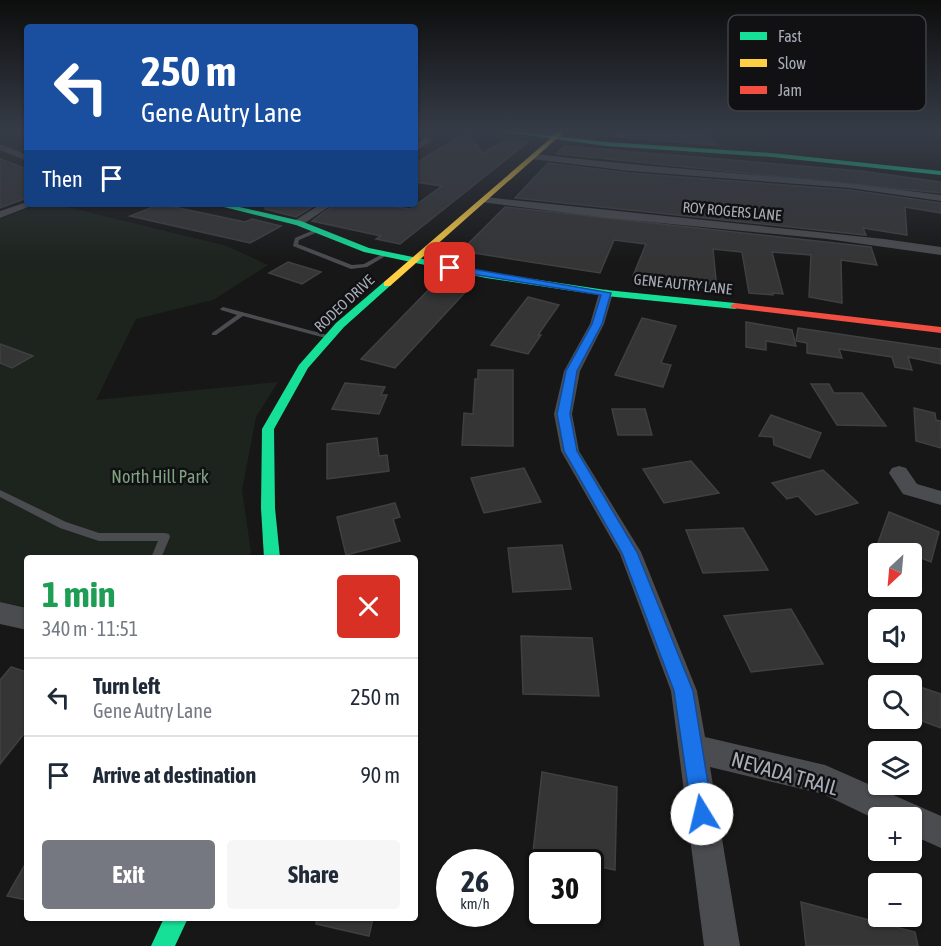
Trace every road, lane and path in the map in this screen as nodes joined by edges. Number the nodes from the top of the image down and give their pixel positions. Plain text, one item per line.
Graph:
1 (514, 175) edge
2 (722, 175) edge
3 (941, 198) edge
4 (485, 200) junction
5 (24, 206) edge
6 (229, 207) edge
7 (323, 207) edge
8 (0, 215) edge
9 (298, 223) junction
10 (316, 231) junction
11 (941, 251) edge
12 (386, 254) junction
13 (414, 261) junction
14 (606, 293) junction
15 (223, 309) dead end
16 (242, 314) junction
17 (941, 330) edge
18 (214, 334) dead end
19 (329, 337) junction
20 (899, 473) dead end
21 (0, 493) edge
22 (941, 498) edge
23 (157, 555) edge
24 (272, 555) edge
25 (0, 613) edge
26 (24, 618) edge
27 (692, 748) junction
28 (885, 807) edge
29 (922, 823) edge
30 (941, 832) edge
31 (175, 921) edge
32 (163, 946) edge
33 (722, 946) edge

1 - 4 street, RODEO DRIVE
2 - 3 street
4 - 11 street, ROY ROGERS LANE
4 - 13 street, RODEO DRIVE
5 - 8 street
6 - 9 street, GENE AUTRY LANE
7 - 9 street
9 - 10 street, GENE AUTRY LANE
10 - 12 street, GENE AUTRY LANE
10 - 12 lane
12 - 13 street, GENE AUTRY LANE
13 - 14 street, GENE AUTRY LANE
13 - 19 street, RODEO DRIVE
14 - 17 street, GENE AUTRY LANE
14 - 27 street
15 - 16 lane
16 - 18 lane
16 - 19 lane
19 - 24 street, RODEO DRIVE
20 - 22 street
21 - 23 lane
25 - 26 street
27 - 28 street, NEVADA TRAIL
27 - 33 street
29 - 30 street, NEVADA TRAIL
31 - 32 street

